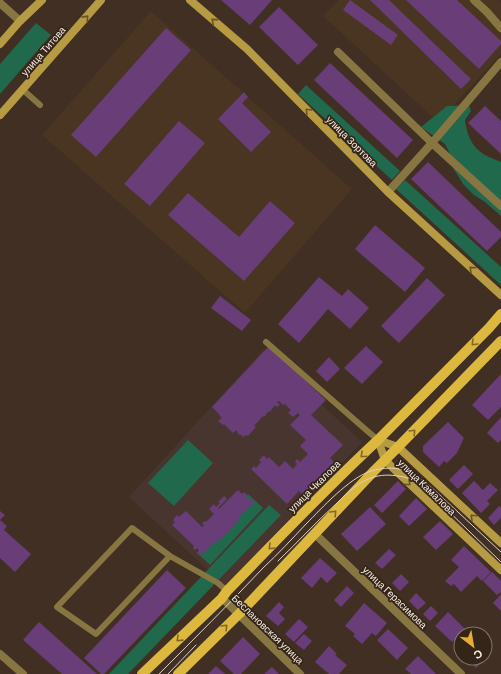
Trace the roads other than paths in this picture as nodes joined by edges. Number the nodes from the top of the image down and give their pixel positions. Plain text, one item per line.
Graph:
1 (42, 0) edge
2 (101, 0) edge
3 (190, 0) edge
4 (474, 0) edge
5 (0, 3) edge
6 (20, 21) junction
7 (501, 28) edge
8 (0, 44) edge
9 (338, 52) dead end
10 (501, 62) edge
11 (22, 89) junction
12 (40, 105) dead end
13 (0, 115) edge
14 (432, 143) junction
15 (388, 192) junction
16 (501, 206) edge
17 (501, 295) edge
18 (501, 314) edge
19 (501, 341) edge
20 (266, 342) dead end
21 (378, 440) junction
22 (398, 447) junction
23 (385, 460) junction
24 (315, 534) junction
25 (501, 543) edge
26 (170, 556) junction
27 (501, 570) edge
28 (224, 594) junction
29 (239, 614) junction
30 (0, 654) edge
31 (23, 674) edge
32 (142, 674) edge
33 (178, 674) edge
34 (300, 674) edge
35 (461, 674) edge

1 - 6 street
11 -> 2 street, улица Титова
15 -> 3 street, улица Зортова
4 - 7 street
5 - 6 street
6 - 8 street
9 - 14 street
10 - 14 street
11 - 12 lane
11 - 13 street, улица Титова
14 - 15 street
14 - 16 street
17 -> 15 street, улица Зортова
18 -> 21 main road, улица Чкалова
22 -> 19 main road
20 - 21 lane
21 - 22 street, улица Камалова
21 - 23 street, улица Камалова
21 -> 28 main road, улица Чкалова
22 - 23 main road
25 -> 22 street, улица Камалова
24 -> 23 main road
23 -> 27 street, улица Камалова
24 - 29 main road
24 - 35 street, улица Герасимова
26 - 26 lane
26 - 28 lane
28 - 29 street, Беслановская улица
28 -> 32 main road, улица Чкалова
33 -> 29 main road
29 - 34 street, Беслановская улица
30 - 31 street

